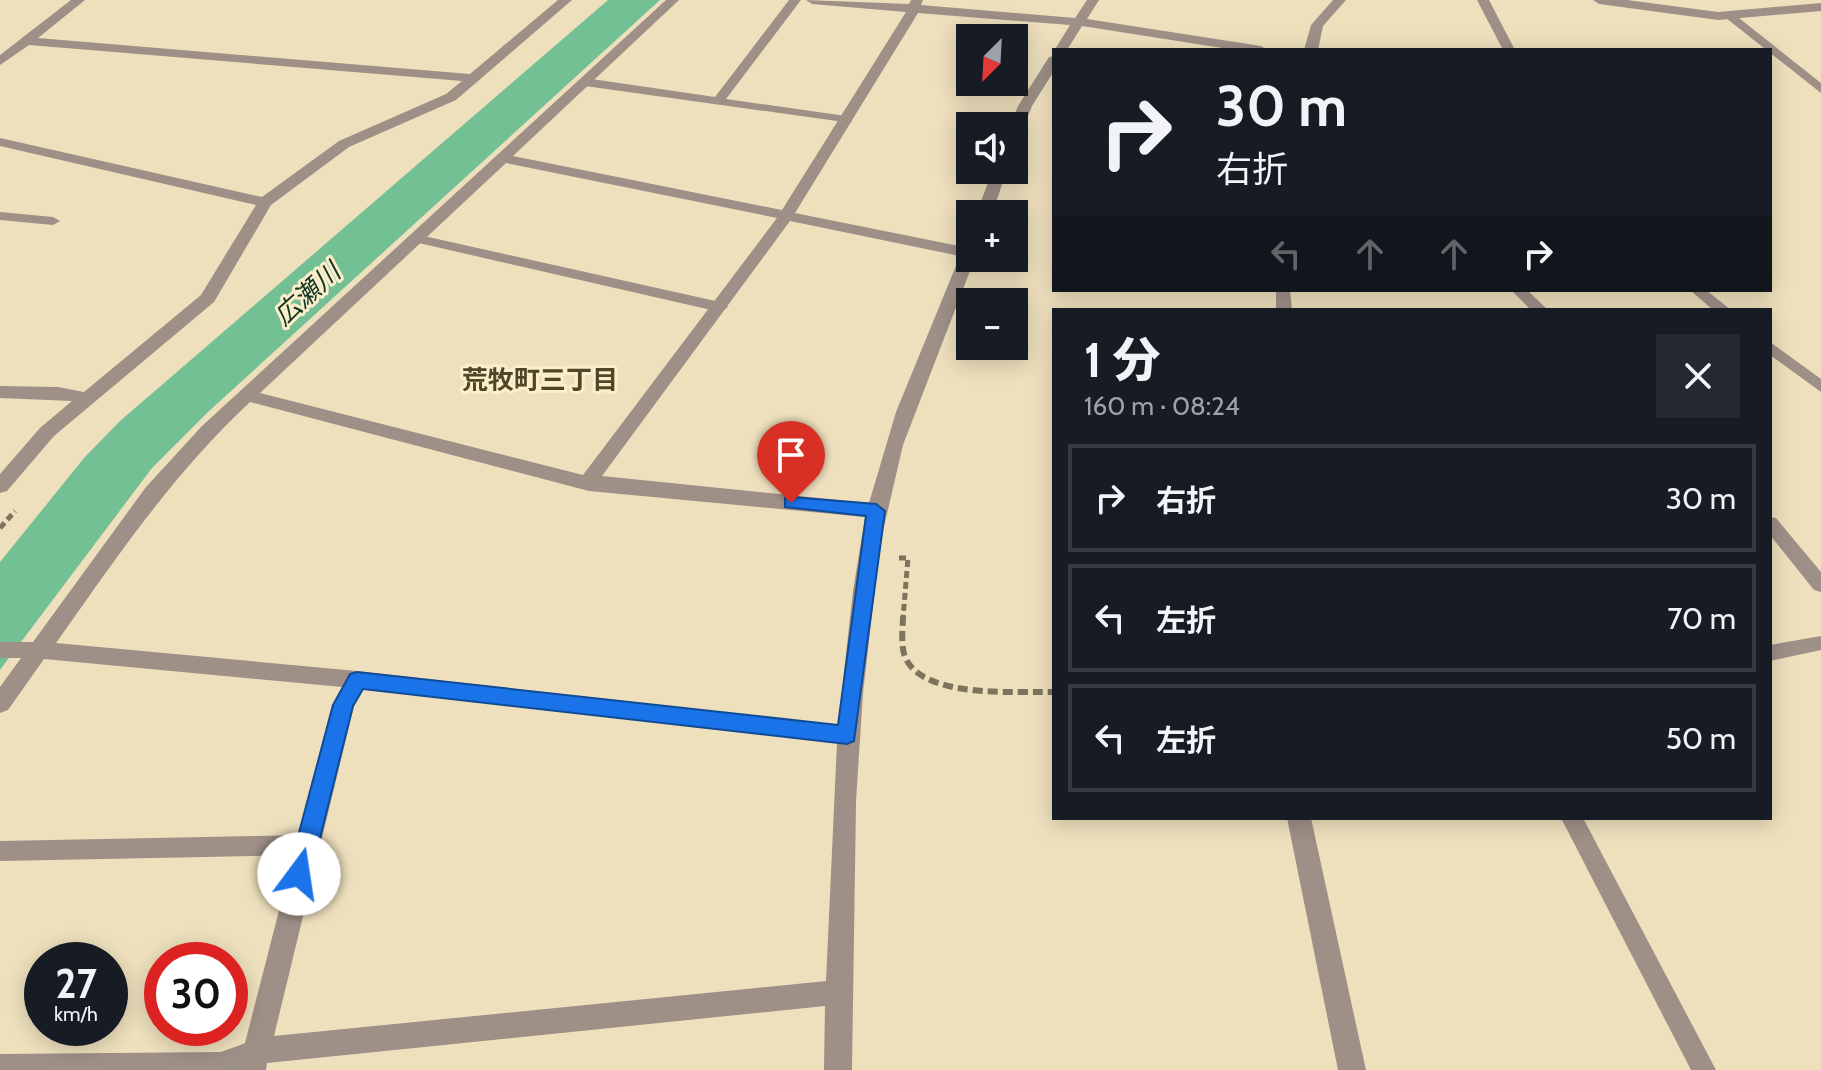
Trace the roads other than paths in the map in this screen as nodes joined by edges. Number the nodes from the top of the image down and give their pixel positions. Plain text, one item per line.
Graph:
1 (79, 0) edge
2 (566, 0) edge
3 (673, 0) edge
4 (795, 0) edge
5 (812, 0) edge
6 (1093, 0) edge
7 (1340, 0) edge
8 (1483, 0) edge
9 (1599, 0) edge
10 (1814, 0) edge
11 (915, 4) edge
12 (1821, 6) edge
13 (1730, 16) junction
14 (1078, 22) junction
15 (25, 41) junction
16 (1061, 48) edge
17 (1248, 48) edge
18 (1311, 48) edge
19 (1508, 48) edge
20 (1770, 48) edge
21 (1772, 50) edge
22 (0, 61) edge
23 (1052, 63) edge
24 (473, 78) junction
25 (585, 82) junction
26 (1821, 89) edge
27 (718, 101) junction
28 (1023, 112) edge
29 (846, 120) junction
30 (0, 142) edge
31 (502, 158) junction
32 (265, 202) junction
33 (0, 216) edge
34 (787, 216) junction
35 (53, 221) dead end
36 (415, 238) junction
37 (956, 248) edge
38 (961, 272) edge
39 (1520, 292) edge
40 (1700, 292) edge
41 (720, 307) junction
42 (1538, 308) edge
43 (1720, 308) edge
44 (1772, 349) edge
45 (1821, 387) edge
46 (0, 392) edge
47 (247, 395) junction
48 (88, 398) junction
49 (589, 484) junction
50 (0, 486) edge
51 (876, 511) junction
52 (1772, 525) edge
53 (1821, 585) edge
54 (1821, 643) edge
55 (0, 650) edge
56 (37, 650) junction
57 (1772, 653) edge
58 (357, 680) junction
59 (0, 704) edge
60 (847, 735) junction
61 (1299, 820) edge
62 (1573, 820) edge
63 (307, 845) junction
64 (0, 851) edge
65 (839, 992) junction
66 (254, 1060) edge
67 (0, 1066) edge
68 (838, 1070) edge
69 (1352, 1070) edge
70 (1704, 1070) edge

1 - 15 street
2 - 24 street
3 - 25 street
4 - 27 lane
5 - 11 street
6 - 14 street
7 - 18 street
8 - 19 lane
9 - 13 street
10 - 12 street
11 - 14 street
11 - 29 street
12 - 13 street
13 - 20 lane
14 - 16 street
14 - 17 street
15 - 22 street
15 - 24 street
21 - 26 lane
23 - 28 street
24 - 32 street
25 - 27 lane
25 - 31 street
27 - 29 lane
29 - 34 street
30 - 32 street
31 - 34 street
31 - 36 street
32 - 48 street
33 - 35 lane
34 - 37 street
34 - 41 street
36 - 41 lane
36 - 47 street
38 - 51 street
39 - 42 lane
40 - 43 lane
41 - 49 street
44 - 45 lane
46 - 48 street
47 - 49 street
47 - 56 street
48 - 50 street
49 - 51 street
51 - 60 street
52 - 53 lane
54 - 57 lane
55 - 56 street
56 - 58 street
56 - 59 street
58 - 60 street
58 - 63 street
60 - 65 street
61 - 69 street
62 - 70 lane
63 - 64 lane
63 - 66 street
65 - 66 street
65 - 68 street
66 - 67 lane

